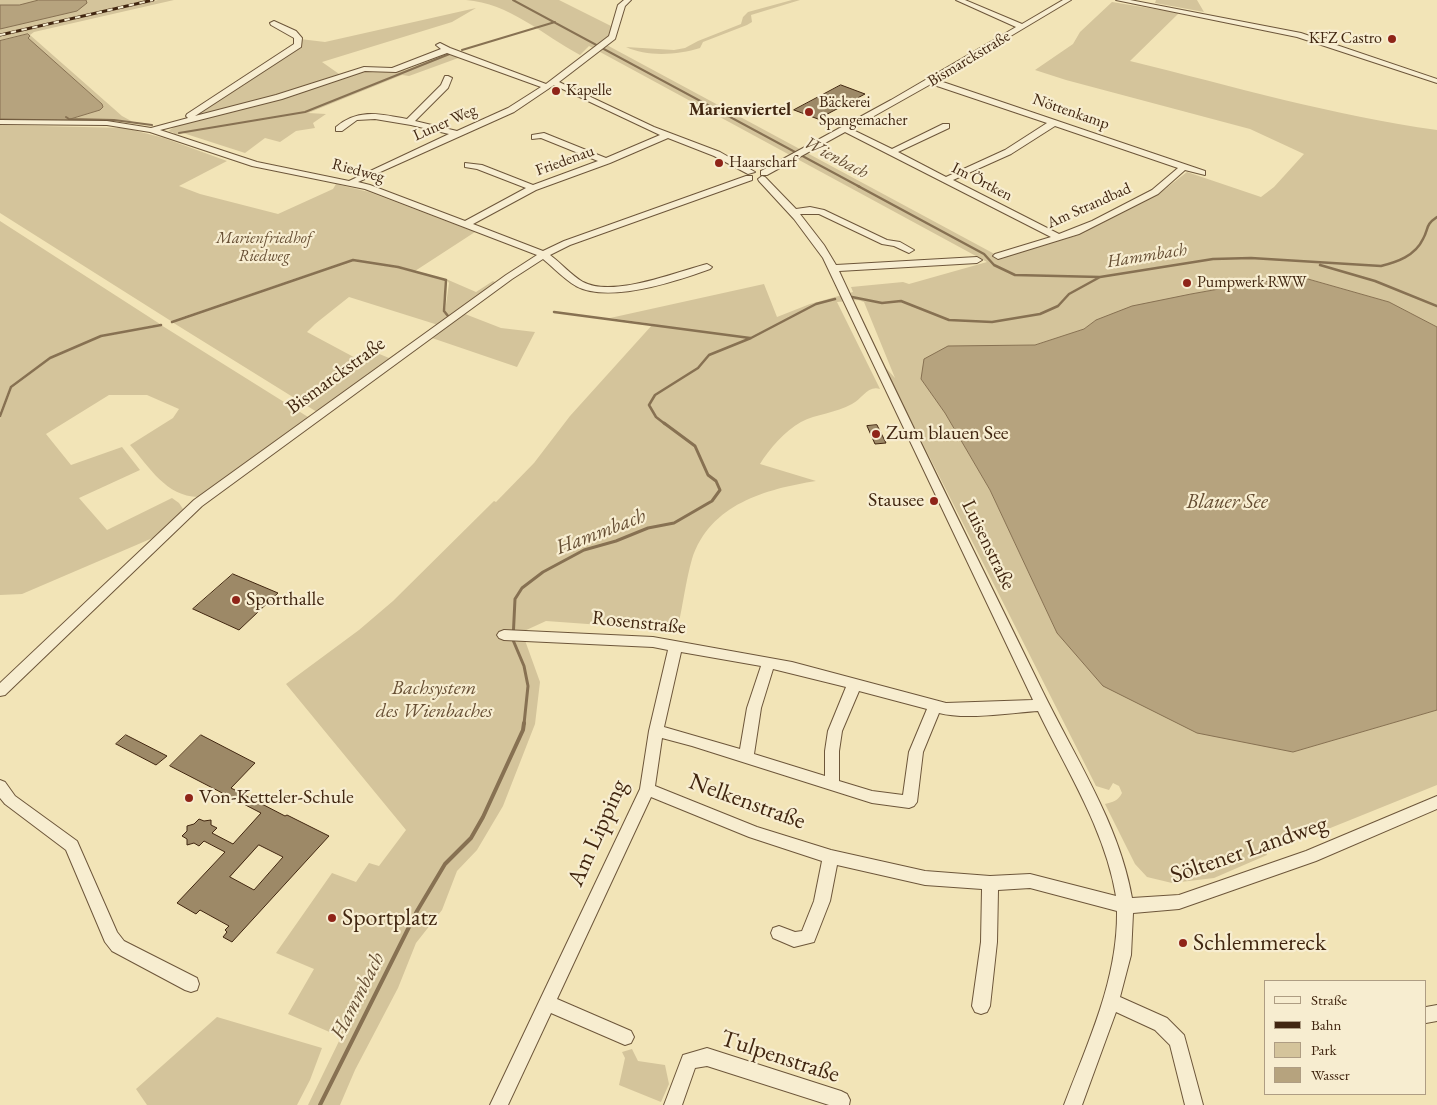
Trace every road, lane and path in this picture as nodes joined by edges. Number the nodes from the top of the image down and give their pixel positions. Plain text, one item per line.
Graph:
1 (628, 0) edge
2 (960, 0) edge
3 (1068, 0) edge
4 (1118, 0) edge
5 (274, 23) dead end
6 (1022, 27) junction
7 (439, 45) dead end
8 (447, 50) junction
9 (448, 78) dead end
10 (1437, 81) edge
11 (931, 82) junction
12 (550, 85) junction
13 (0, 122) edge
14 (179, 122) junction
15 (1055, 122) junction
16 (408, 123) junction
17 (946, 126) dead end
18 (339, 129) dead end
19 (846, 129) junction
20 (155, 131) junction
21 (456, 134) junction
22 (666, 136) junction
23 (535, 137) dead end
24 (892, 152) junction
25 (607, 161) junction
26 (468, 165) dead end
27 (1184, 167) junction
28 (1202, 173) dead end
29 (750, 175) junction
30 (763, 176) junction
31 (946, 180) junction
32 (352, 182) junction
33 (533, 188) junction
34 (794, 212) junction
35 (466, 224) junction
36 (1058, 238) junction
37 (909, 250) dead end
38 (543, 254) junction
39 (998, 256) dead end
40 (977, 260) dead end
41 (707, 267) dead end
42 (832, 268) junction
43 (504, 634) dead end
44 (676, 646) junction
45 (770, 662) junction
46 (855, 683) junction
47 (0, 692) edge
48 (1042, 705) junction
49 (935, 706) junction
50 (656, 731) junction
51 (747, 757) junction
52 (832, 785) junction
53 (0, 786) edge
54 (647, 789) junction
55 (1437, 802) edge
56 (831, 857) junction
57 (990, 883) junction
58 (1125, 906) junction
59 (779, 933) dead end
60 (191, 984) dead end
61 (1110, 1001) junction
62 (546, 1003) junction
63 (982, 1006) dead end
64 (624, 1037) dead end
65 (499, 1105) edge
66 (673, 1105) edge
67 (840, 1105) edge
68 (1073, 1105) edge
69 (1194, 1105) edge

1 - 12 street, Luner Weg
2 - 6 street
3 - 6 street, Bismarckstraße
4 - 10 street
5 - 14 street
6 - 11 street, Bismarckstraße
7 - 8 street
8 - 12 street
8 - 14 street
9 - 16 street
11 - 15 street, Nöttenkamp
11 - 19 street, Bismarckstraße
12 - 21 street, Luner Weg
12 - 22 street
13 - 20 street, Riedweg
14 - 20 street
15 - 27 street, Nöttenkamp
15 - 31 street
16 - 18 street
16 - 21 street
17 - 24 street
19 - 24 street, Im Örtken
19 - 30 street, Bismarckstraße
20 - 32 street, Riedweg
21 - 32 street, Luner Weg
22 - 25 street, Friedenau
22 - 29 street
23 - 25 street, Friedenau
24 - 31 street, Im Örtken
25 - 33 street, Friedenau
26 - 33 street, Friedenau
27 - 28 street, Nöttenkamp
27 - 36 street, Am Strandbad
29 - 30 street
29 - 38 street, Bismarckstraße
30 - 34 street, Luisenstraße
31 - 36 street, Im Örtken
32 - 35 street, Riedweg
33 - 35 street, Friedenau
34 - 37 street
34 - 42 street, Luisenstraße
35 - 38 street, Riedweg
36 - 39 street, Am Strandbad
38 - 41 street, Riedweg
38 - 47 street, Bismarckstraße
40 - 42 street
42 - 48 street, Luisenstraße
43 - 44 street, Rosenstraße
44 - 45 street, Rosenstraße
44 - 50 street, Am Lipping
45 - 46 street, Rosenstraße
45 - 51 street
46 - 49 street, Rosenstraße
46 - 52 street
48 - 49 street, Rosenstraße
48 - 58 street, Luisenstraße
49 - 52 street
50 - 51 street
50 - 54 street, Am Lipping
51 - 52 street
53 - 60 street
54 - 56 street, Nelkenstraße
54 - 62 street, Am Lipping
55 - 58 street, Söltener Landweg
56 - 57 street, Nelkenstraße
56 - 59 street
57 - 58 street, Nelkenstraße
57 - 63 street
58 - 61 street
61 - 68 street
61 - 69 street
62 - 64 street
62 - 65 street, Am Lipping
66 - 67 street, Tulpenstraße

